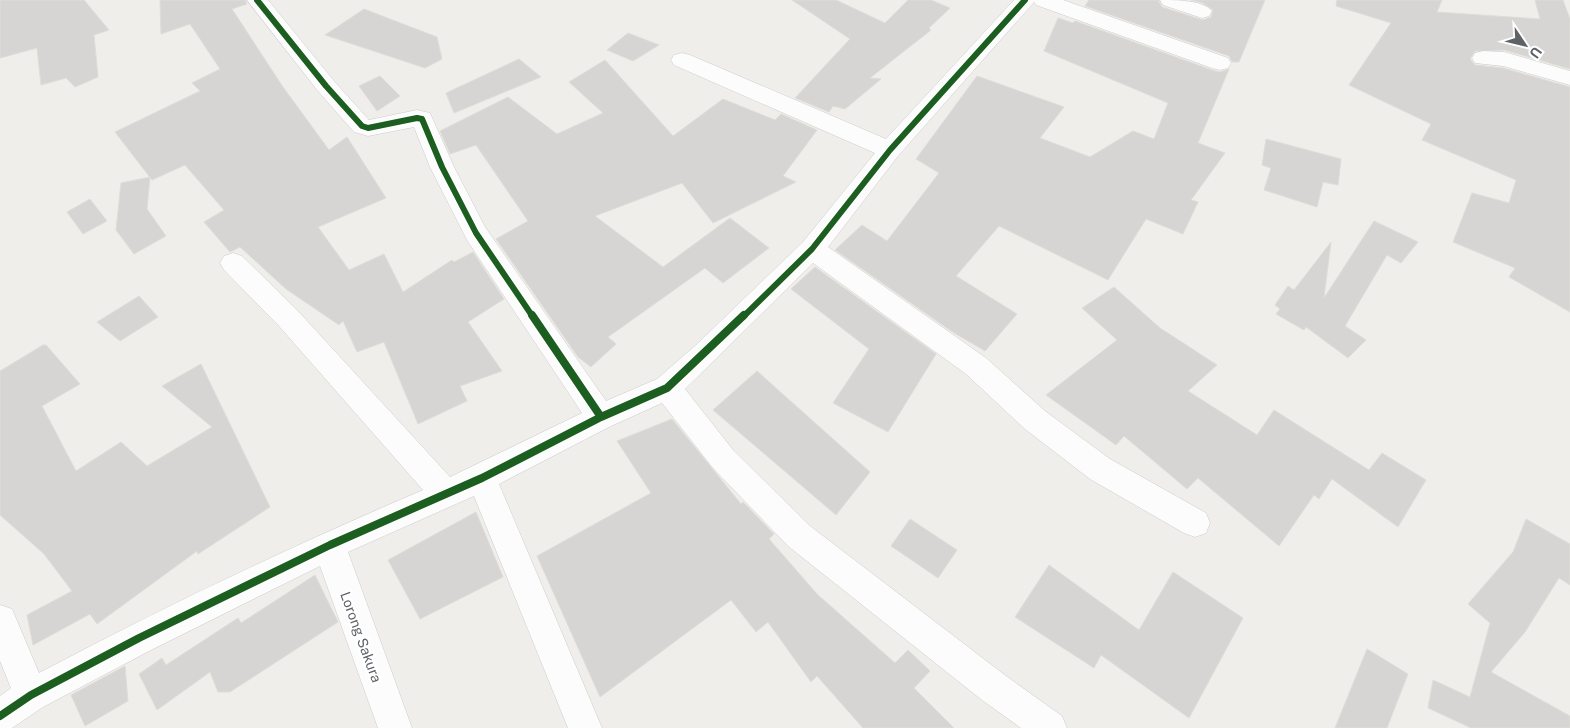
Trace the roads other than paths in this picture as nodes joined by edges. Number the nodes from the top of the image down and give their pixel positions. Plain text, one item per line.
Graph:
1 (257, 0) edge
2 (1024, 0) edge
3 (1043, 0) edge
4 (1170, 0) edge
5 (1202, 11) dead end
6 (1483, 58) dead end
7 (682, 60) dead end
8 (1220, 64) dead end
9 (1570, 78) edge
10 (890, 150) junction
11 (812, 249) junction
12 (233, 263) dead end
13 (667, 388) junction
14 (601, 417) junction
15 (482, 478) junction
16 (445, 493) junction
17 (1195, 523) dead end
18 (330, 545) junction
19 (0, 621) edge
20 (31, 696) junction
21 (0, 716) edge
22 (395, 728) edge
23 (585, 728) edge
24 (1050, 728) edge

1 - 14 street
2 - 10 street
3 - 8 street
4 - 5 street
6 - 9 street
7 - 10 street
10 - 11 street
11 - 13 street
11 - 17 street
12 - 16 street
13 - 14 street
13 - 24 street
14 - 15 street
15 - 16 street
15 - 23 street
16 - 18 street
18 - 20 street
18 - 22 street, Lorong Sakura
19 - 20 street
20 - 21 street

